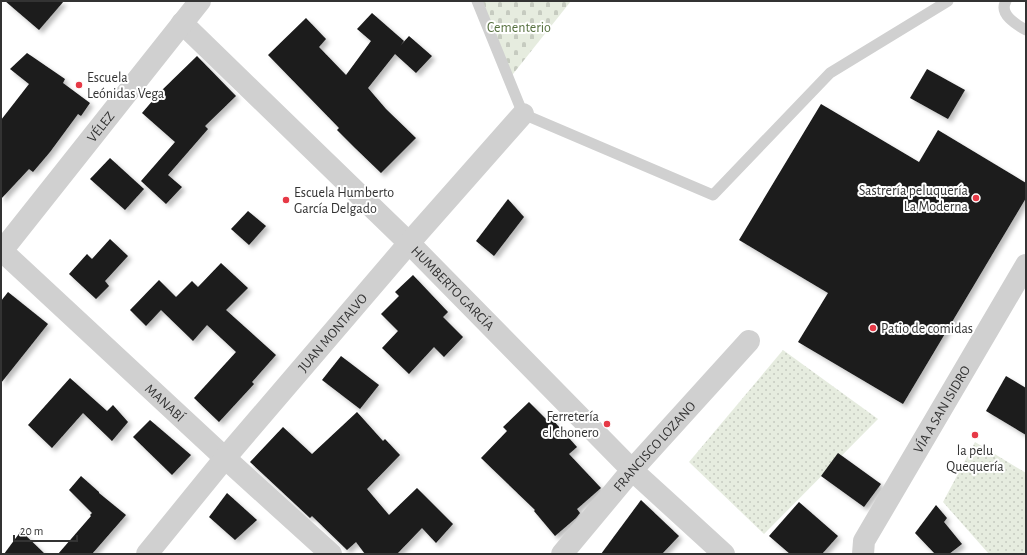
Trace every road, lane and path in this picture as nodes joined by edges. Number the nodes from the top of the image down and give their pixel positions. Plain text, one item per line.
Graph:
1 (200, 1) edge
2 (477, 1) edge
3 (948, 1) edge
4 (1006, 1) edge
5 (182, 23) junction
6 (1026, 30) edge
7 (523, 114) junction
8 (409, 243) junction
9 (1, 251) edge
10 (1026, 265) edge
11 (749, 341) dead end
12 (224, 458) junction
13 (632, 470) junction
14 (863, 548) edge
15 (147, 554) edge
16 (332, 554) edge
17 (562, 554) edge
18 (724, 554) edge
19 (846, 554) edge

1 - 5 street, VÉLEZ
2 - 7 lane
3 - 7 lane
4 - 6 lane
5 - 8 street, HUMBERTO GARCÍA
5 - 9 street, VÉLEZ
7 - 8 street, JUAN MONTALVO
8 - 12 street, JUAN MONTALVO
8 - 13 street, HUMBERTO GARCÍA
9 - 12 street, MANABÍ
10 - 14 street, VÍA A SAN ISIDRO
11 - 13 street, FRANCISCO LOZANO
12 - 15 street, JUAN MONTALVO
12 - 16 street, MANABÍ
13 - 17 street, FRANCISCO LOZANO
13 - 18 street, HUMBERTO GARCÍA
14 - 19 street

